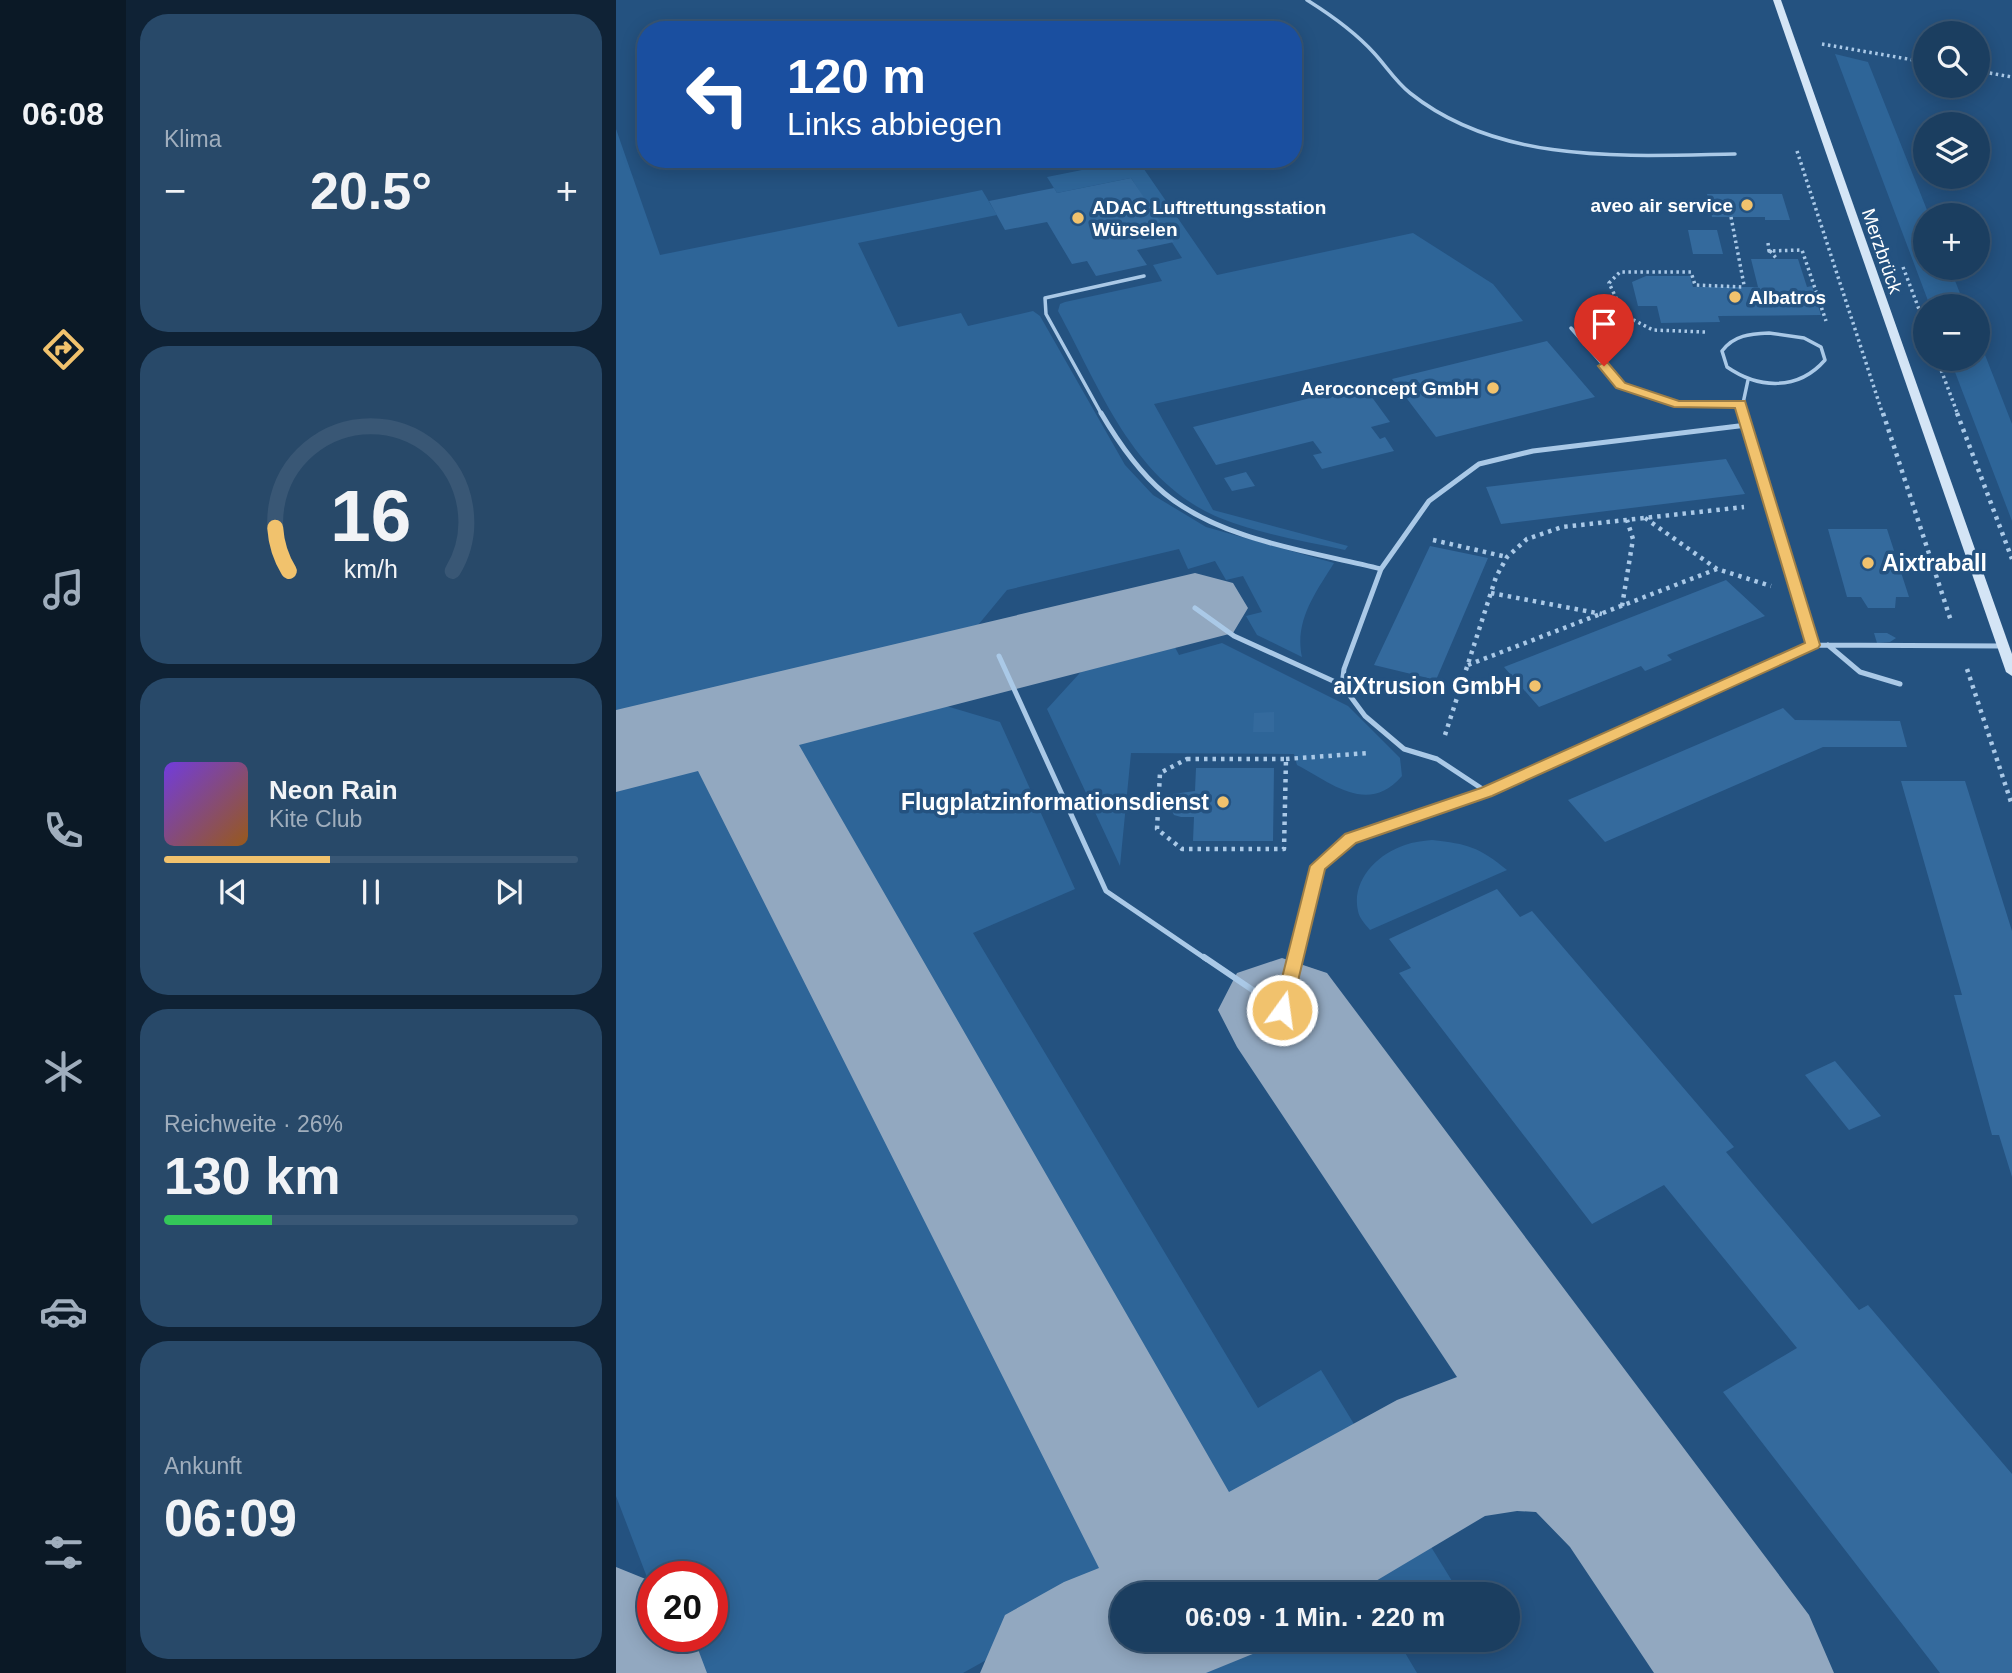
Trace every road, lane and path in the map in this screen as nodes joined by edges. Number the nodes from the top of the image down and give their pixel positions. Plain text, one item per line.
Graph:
1 (1307, 0) edge
2 (1777, 0) edge
3 (1821, 44) dead end
4 (1913, 60) edge
5 (1990, 73) edge
6 (2012, 77) edge
7 (1794, 140) dead end
8 (1735, 154) dead end
9 (1731, 217) dead end
10 (1768, 243) dead end
11 (1769, 251) junction
12 (1777, 259) dead end
13 (1144, 276) dead end
14 (1571, 328) dead end
15 (1733, 338) junction
16 (1825, 360) junction
17 (1942, 371) edge
18 (1748, 380) junction
19 (1741, 404) junction
20 (1747, 425) junction
21 (1770, 504) junction
22 (1645, 518) junction
23 (1628, 520) junction
24 (1406, 533) junction
25 (1507, 557) junction
26 (2012, 559) edge
27 (1381, 569) junction
28 (1717, 569) junction
29 (1796, 589) junction
30 (1491, 593) junction
31 (1622, 606) junction
32 (1195, 608) dead end
33 (1603, 614) junction
34 (1813, 645) junction
35 (1828, 645) junction
36 (1959, 646) junction
37 (2003, 646) junction
38 (999, 656) dead end
39 (1468, 665) junction
40 (2012, 672) edge
41 (1900, 684) dead end
42 (1342, 685) junction
43 (1404, 749) junction
44 (1286, 759) junction
45 (1437, 759) junction
46 (1487, 792) junction
47 (2012, 804) edge

1 - 8 lane
2 - 37 main road, Merzbrück
3 - 4 path
5 - 6 path
7 - 36 path
9 - 15 path
10 - 11 path
11 - 12 path
11 - 16 path
13 - 27 lane
14 - 19 lane
15 - 16 lane
15 - 18 lane
16 - 18 lane
17 - 26 path
18 - 19 lane
19 - 20 lane
20 - 21 lane
20 - 24 lane
21 - 22 path
21 - 29 lane
22 - 23 path
22 - 28 path
23 - 25 path
23 - 31 path
24 - 25 path
24 - 27 lane
25 - 30 path
27 - 42 lane
28 - 29 path
28 - 31 path
29 - 34 lane
30 - 33 path
30 - 39 path
31 - 33 path
32 - 42 lane
33 - 39 path
34 - 35 lane
34 - 46 lane
35 - 36 lane
35 - 41 lane
36 - 37 lane
36 - 47 path
37 - 40 main road, Merzbrück
38 - 46 lane
39 - 45 path
42 - 43 lane
43 - 44 path
43 - 45 lane
44 - 44 path
45 - 46 lane

